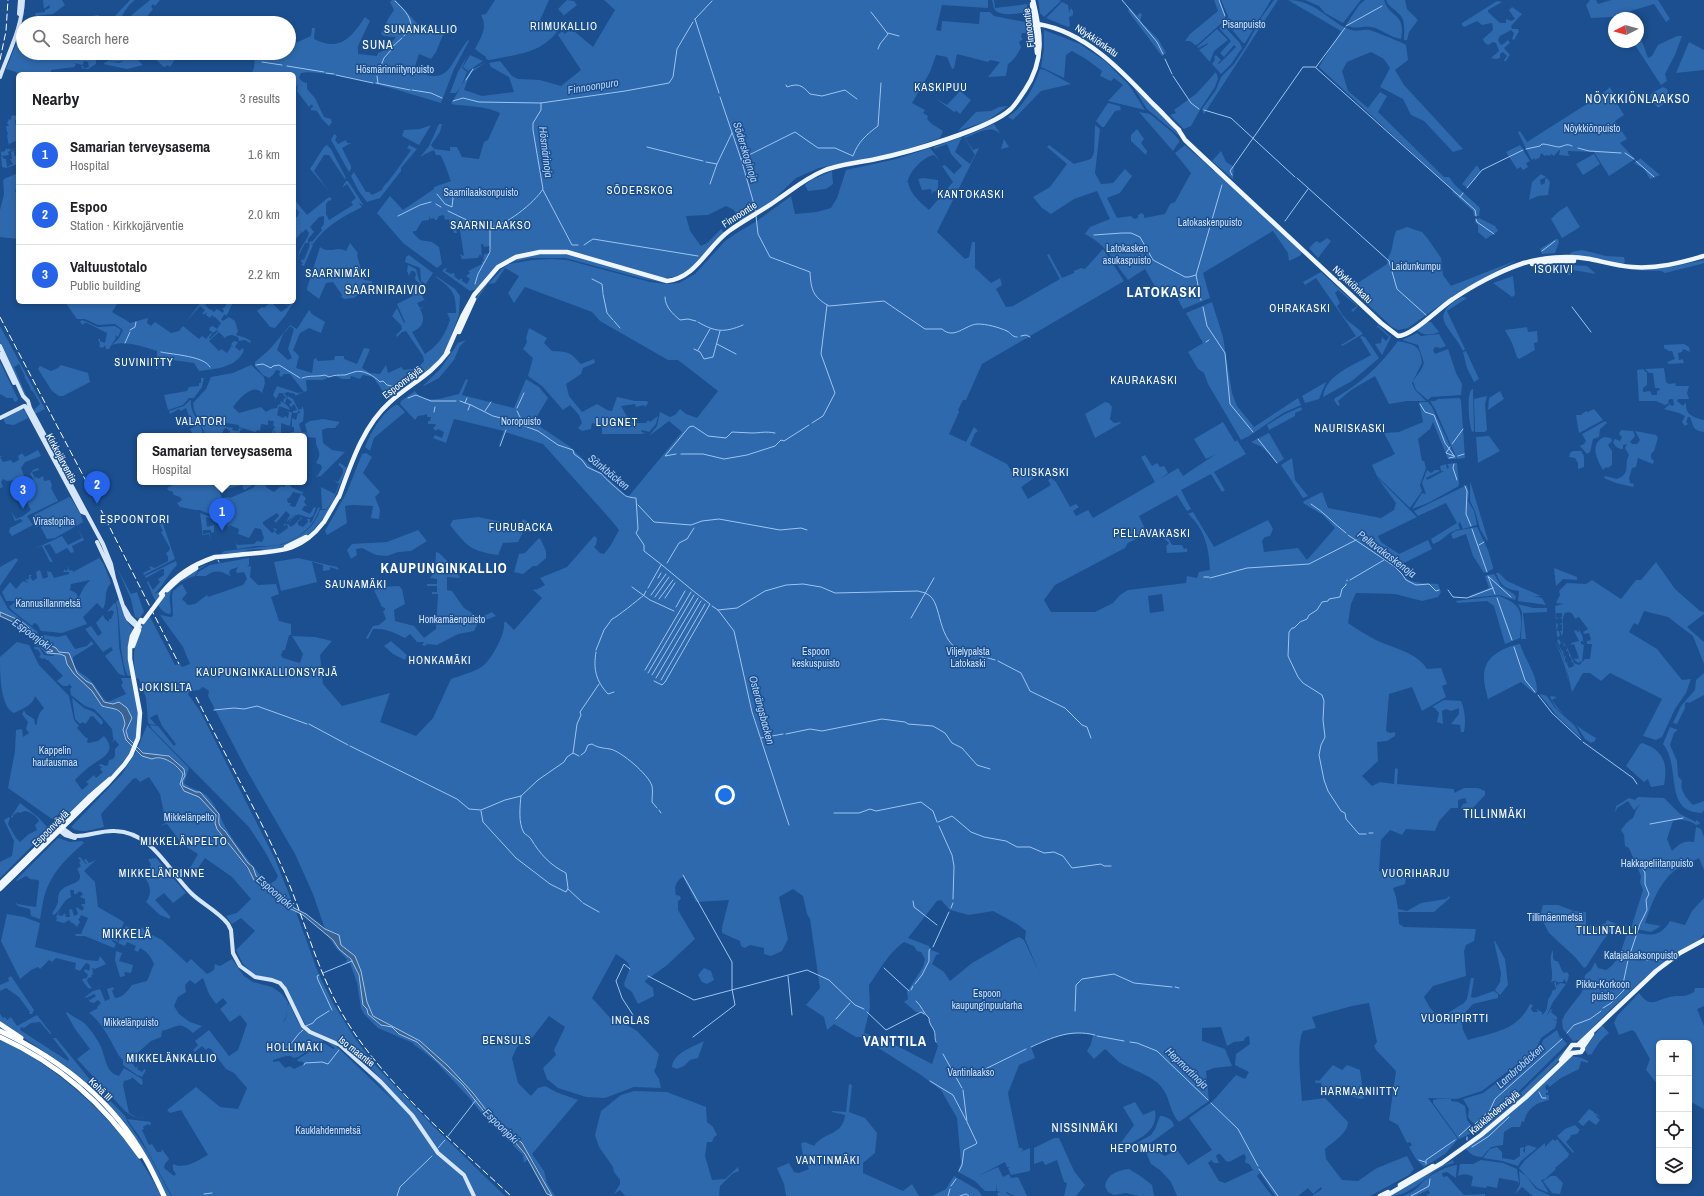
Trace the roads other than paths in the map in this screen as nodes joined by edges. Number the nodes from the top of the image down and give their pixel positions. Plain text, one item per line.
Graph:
1 (20, 0) edge
2 (23, 0) edge
3 (1032, 0) edge
4 (19, 16) edge
5 (20, 16) edge
6 (1038, 21) junction
7 (16, 32) edge
8 (0, 77) edge
9 (1003, 114) junction
10 (1704, 257) edge
11 (474, 297) joint
12 (0, 346) edge
13 (0, 354) edge
14 (25, 403) junction
15 (0, 416) edge
16 (140, 624) junction
17 (112, 778) junction
18 (61, 829) junction
19 (0, 884) edge
20 (0, 889) edge
21 (1704, 936) edge
22 (1702, 941) edge
23 (0, 1024) edge
24 (0, 1031) edge
25 (0, 1037) edge
26 (1581, 1045) junction
27 (1571, 1050) junction
28 (41, 1053) junction
29 (1447, 1159) junction
30 (161, 1189) junction
31 (164, 1196) edge
32 (474, 1196) edge
33 (1380, 1196) edge
34 (1386, 1196) edge

1 - 4 main road
2 - 5 main road
3 - 6 main road, Finnoontie
3 - 9 main road, Finnoontie
6 - 9 main road, Finnoontie
6 - 10 main road, Nöykkiönkatu
7 - 8 main road
9 - 11 main road, Finnoontie
11 - 16 main road, Espoonväylä, bridge
12 - 14 main road, Kirkkojärventie
13 - 14 main road, Kirkkojärventie
14 - 15 main road
14 - 16 main road, Kirkkojärventie
16 - 17 main road, Espoonväylä
17 - 18 main road, Espoonväylä
17 - 19 main road, Espoonväylä
18 - 20 main road, Espoonväylä
18 - 32 main road, Iso maantie
21 - 22 main road
22 - 26 main road
23 - 28 highway
24 - 28 highway, Kehä III
25 - 30 highway, Kehä III
26 - 27 main road
26 - 27 main road
27 - 29 main road, Kauklahdenväylä
28 - 30 highway, Kehä III
29 - 33 main road, Kauklahdenväylä
29 - 34 main road, Kauklahdenväylä
30 - 31 highway, Kehä III

